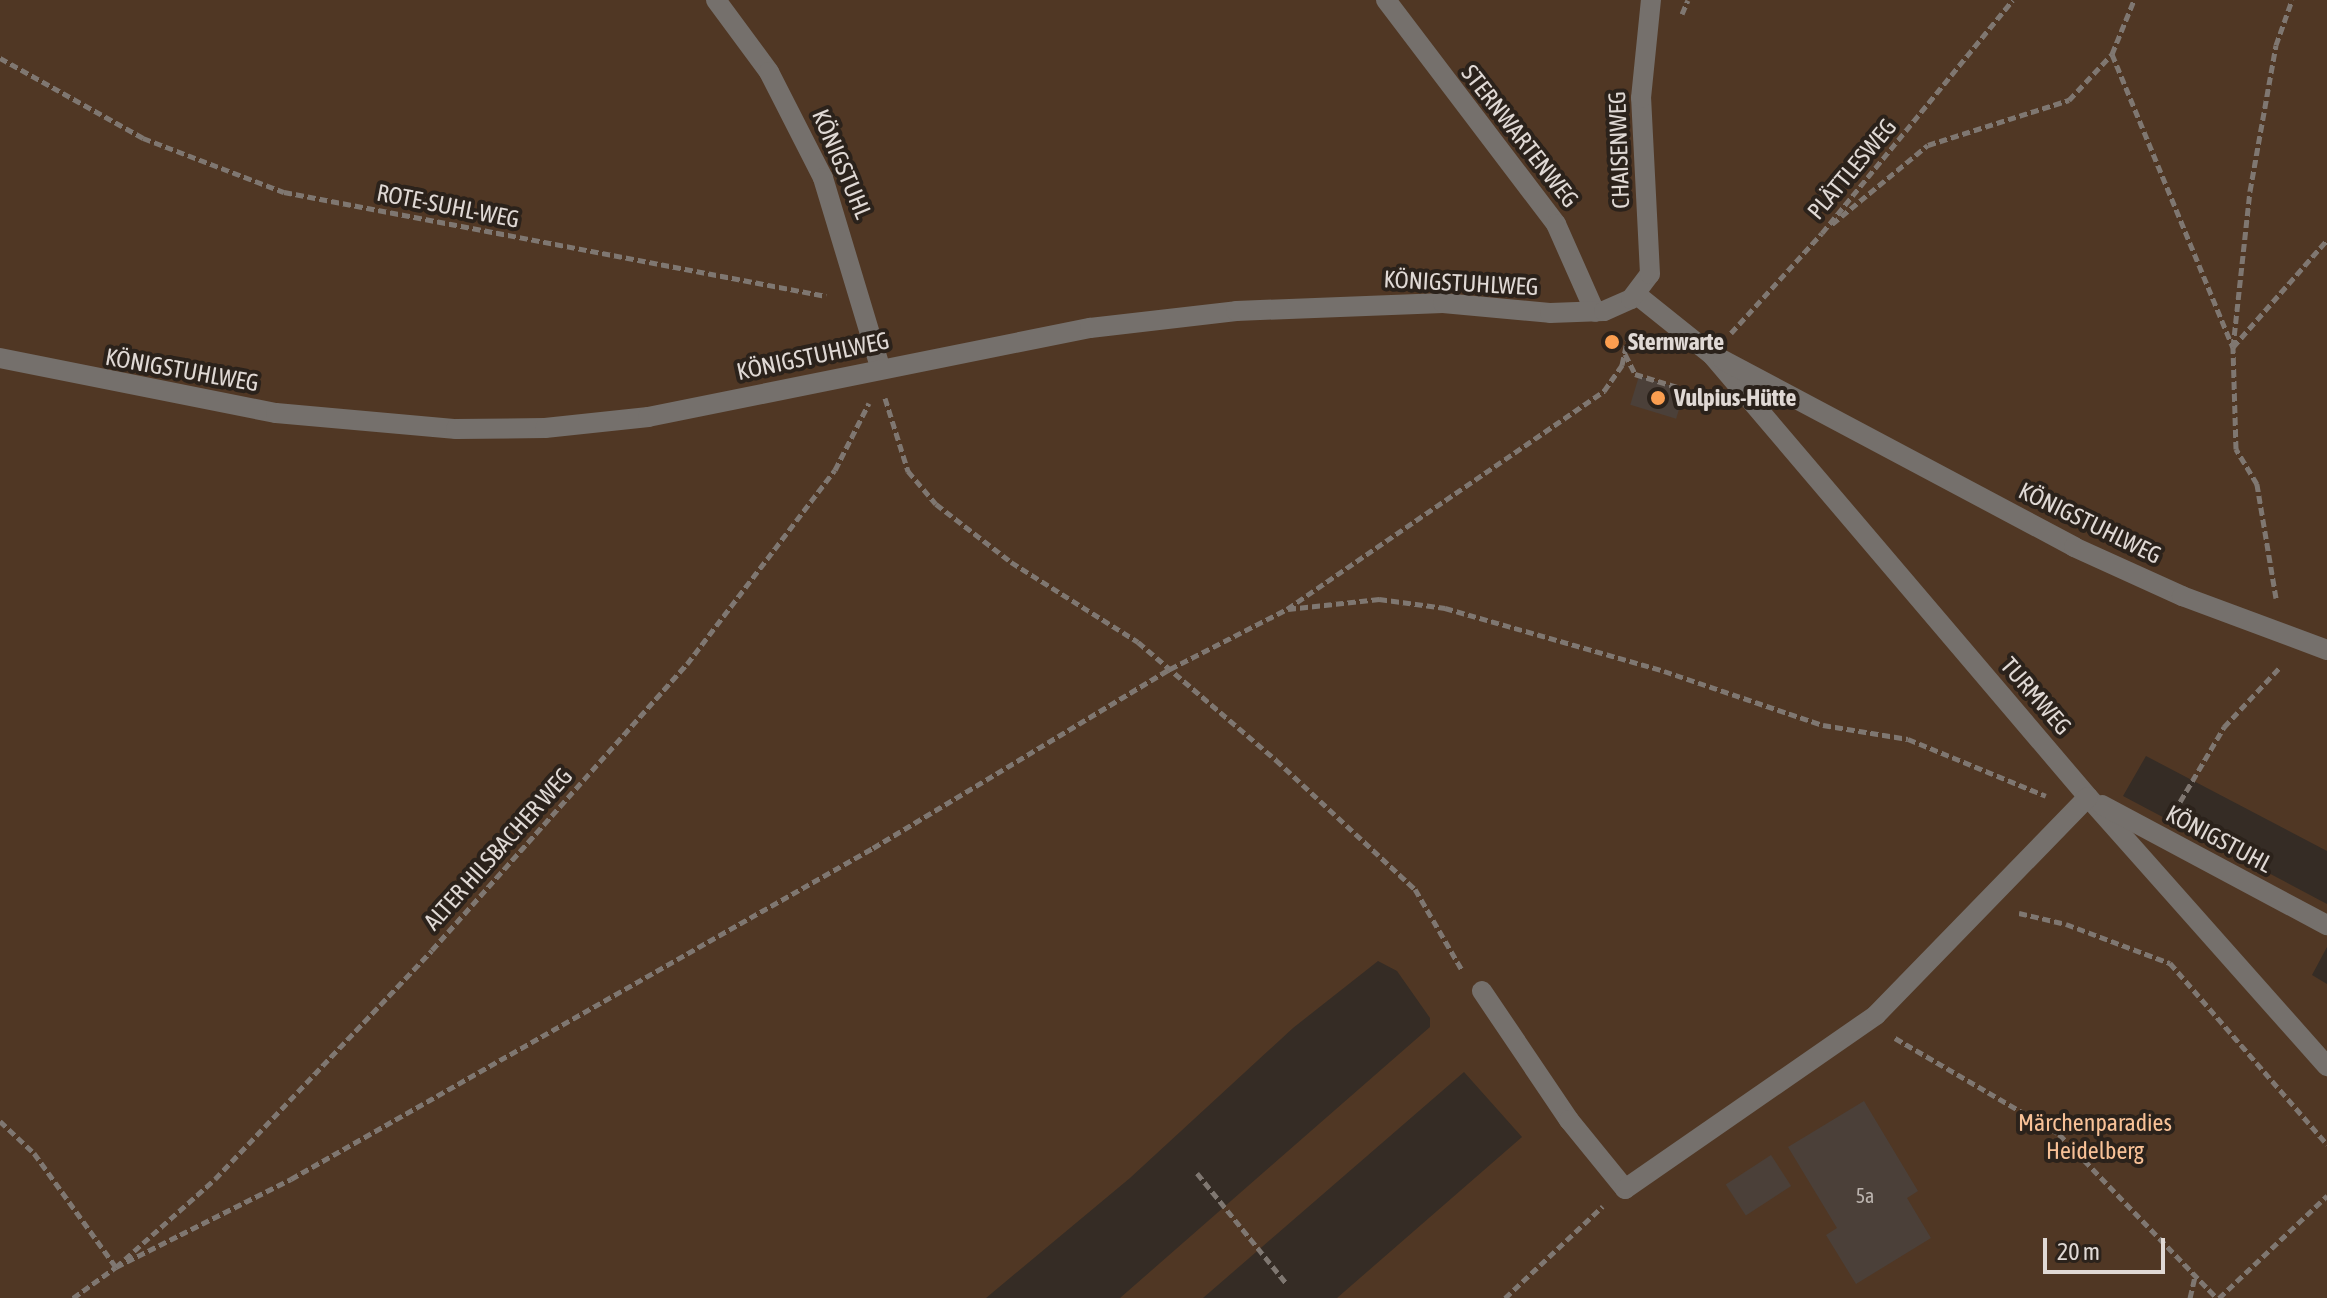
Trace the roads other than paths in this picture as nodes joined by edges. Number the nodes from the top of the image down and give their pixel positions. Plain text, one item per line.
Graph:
1 (716, 0) edge
2 (1386, 0) edge
3 (1651, 0) edge
4 (1637, 295) junction
5 (1595, 312) junction
6 (1712, 355) junction
7 (0, 358) edge
8 (880, 367) junction
9 (2327, 650) edge
10 (2088, 797) junction
11 (2327, 925) edge
12 (1475, 987) road end
13 (2327, 1066) edge

1 - 8 street, KÖNIGSTUHL
2 - 5 street, STERNWARTENWEG
3 - 4 street, CHAISENWEG
4 - 5 street, KÖNIGSTUHLWEG
4 - 6 street
5 - 8 street, KÖNIGSTUHLWEG
6 - 9 street, KÖNIGSTUHLWEG
6 - 10 street, TURMWEG
7 - 8 street, KÖNIGSTUHLWEG
10 - 11 street, KÖNIGSTUHL
10 - 12 street
10 - 13 street, TURMWEG

